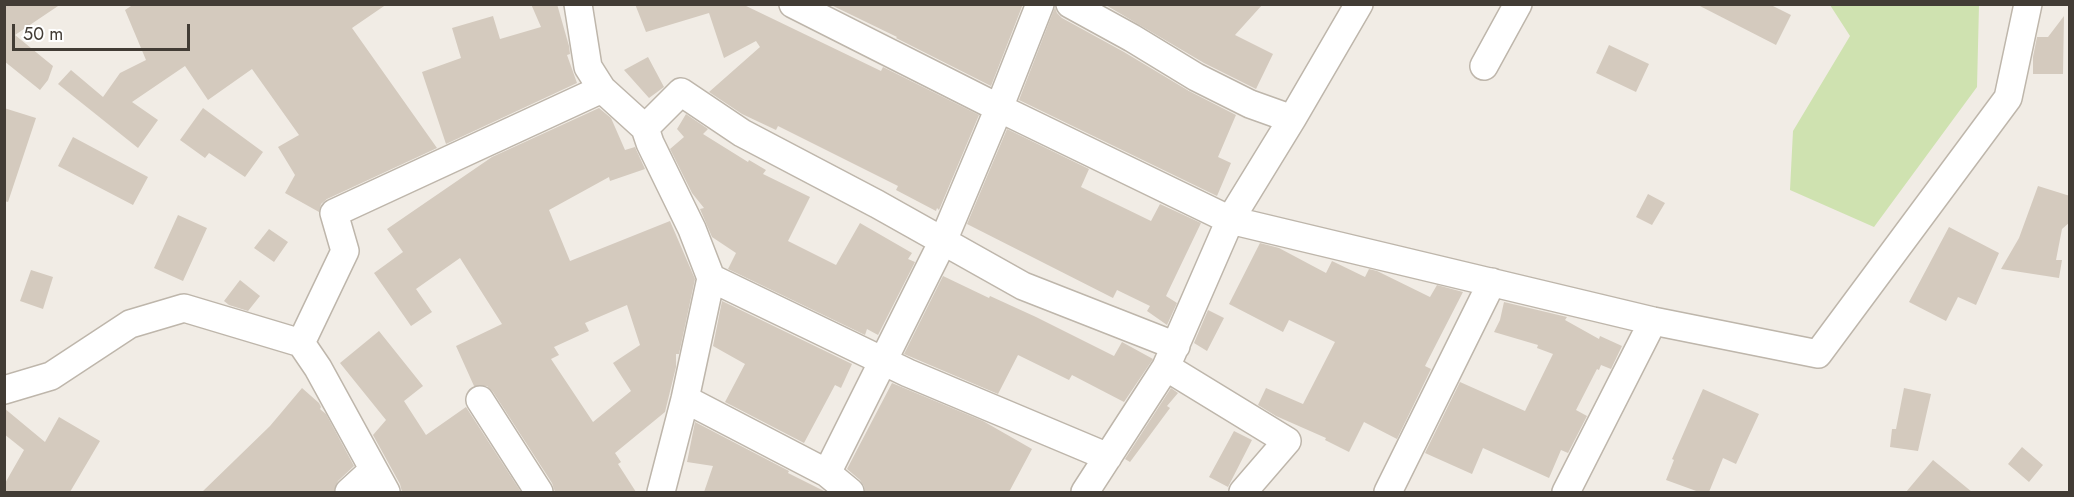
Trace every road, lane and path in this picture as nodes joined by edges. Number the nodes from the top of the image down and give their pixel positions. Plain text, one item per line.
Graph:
1 (578, 4) edge
2 (793, 4) edge
3 (1040, 4) edge
4 (1070, 4) edge
5 (1359, 4) edge
6 (1518, 4) edge
7 (2028, 4) edge
8 (1484, 66) dead end
9 (602, 89) junction
10 (999, 108) junction
11 (1292, 119) junction
12 (645, 128) junction
13 (1230, 220) junction
14 (943, 241) junction
15 (711, 278) junction
16 (1492, 282) junction
17 (1653, 321) junction
18 (301, 343) junction
19 (1171, 356) junction
20 (883, 361) junction
21 (4, 390) edge
22 (685, 399) junction
23 (480, 400) dead end
24 (1108, 457) junction
25 (827, 473) junction
26 (379, 481) edge
27 (350, 492) edge
28 (539, 492) edge
29 (661, 492) edge
30 (850, 492) edge
31 (1085, 492) edge
32 (1243, 492) edge
33 (1388, 492) edge
34 (1566, 492) edge

1 - 9 street
2 - 10 street
3 - 10 street
4 - 11 street
5 - 11 street
6 - 8 street
7 - 17 street
9 - 12 street
9 - 18 street
10 - 13 street
10 - 14 street
11 - 13 street
12 - 14 street
12 - 15 street
13 - 16 street
13 - 19 street
14 - 19 street
14 - 20 street
15 - 20 street
15 - 22 street
16 - 17 street
16 - 33 street
17 - 34 street
18 - 21 street
18 - 26 street
19 - 24 street
19 - 32 street
20 - 24 street
20 - 25 street
22 - 25 street
22 - 29 street
23 - 28 street
24 - 31 street
25 - 30 street
26 - 27 street

